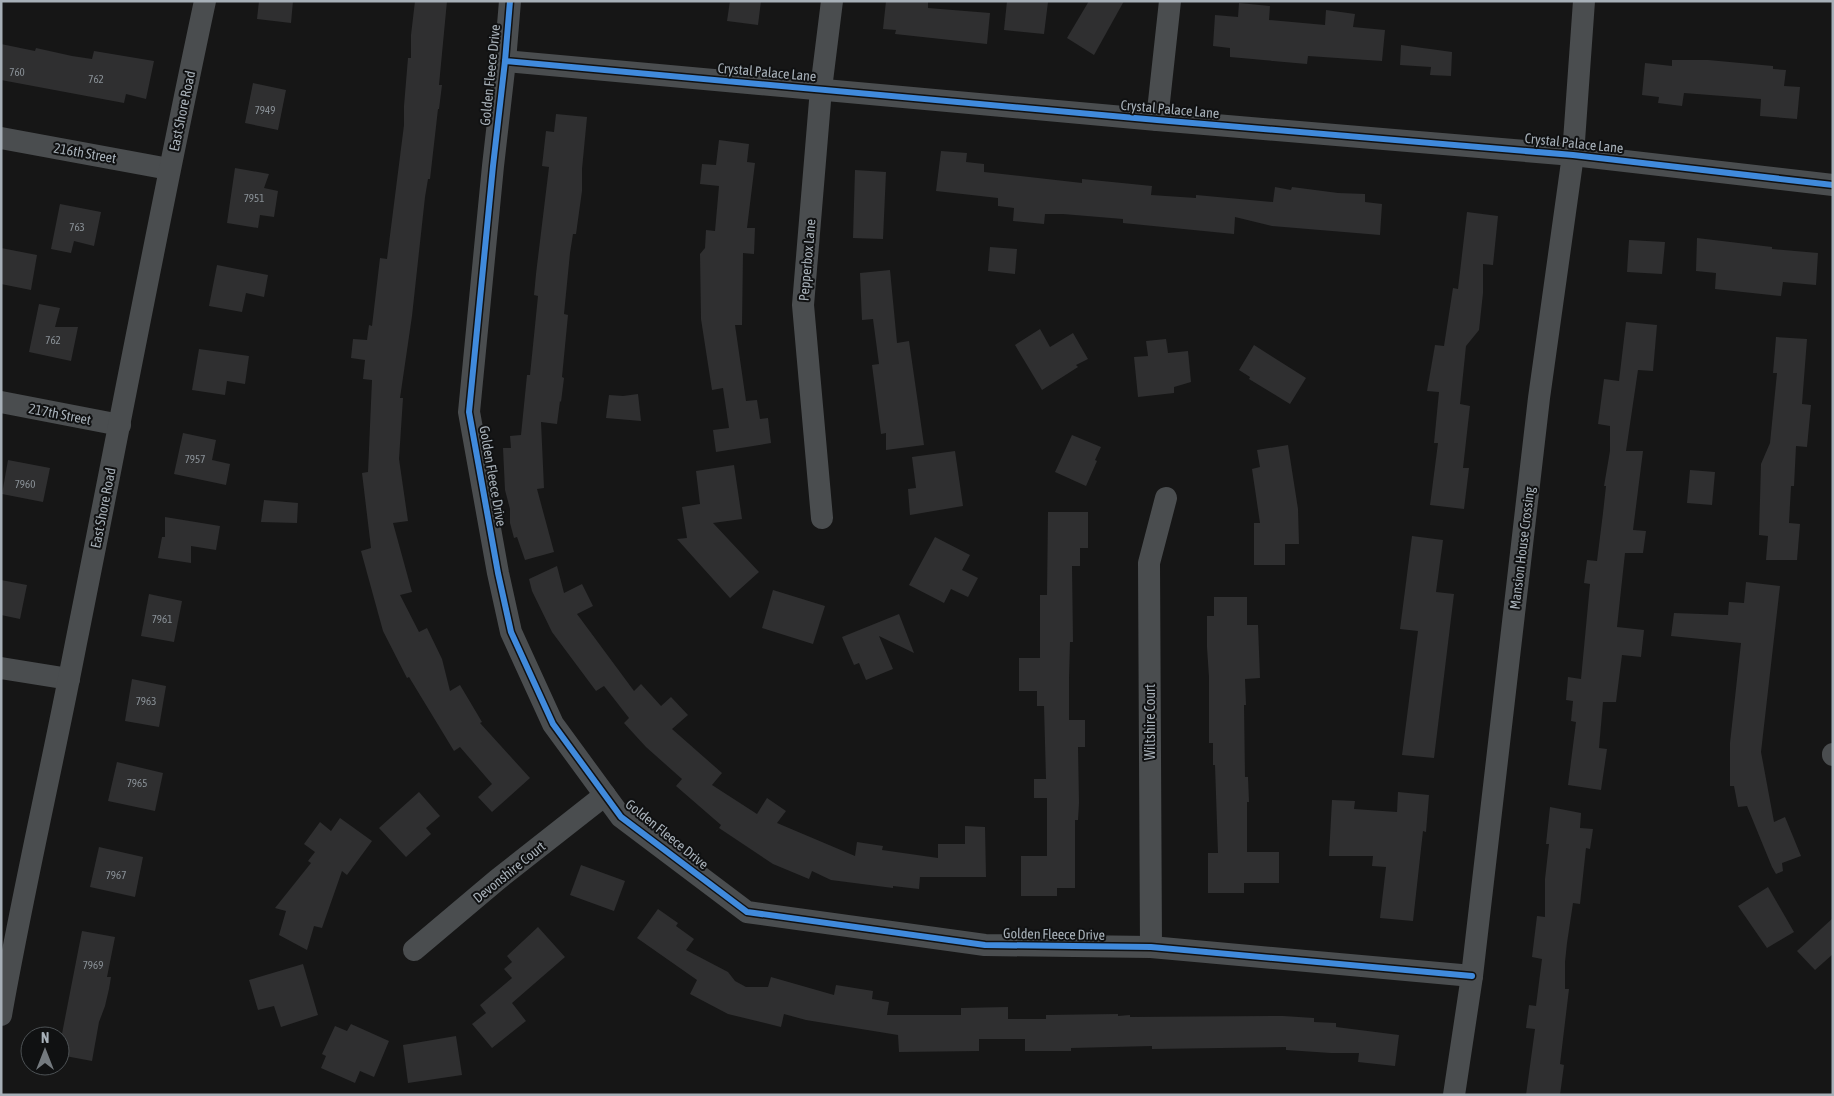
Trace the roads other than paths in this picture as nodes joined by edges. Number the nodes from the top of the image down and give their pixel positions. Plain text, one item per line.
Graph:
1 (205, 1) edge
2 (510, 1) edge
3 (832, 1) edge
4 (1170, 1) edge
5 (1584, 1) edge
6 (505, 61) junction
7 (821, 89) junction
8 (1156, 120) junction
9 (1, 138) edge
10 (1573, 155) junction
11 (169, 169) junction
12 (1833, 185) edge
13 (1, 402) edge
14 (120, 425) junction
15 (1166, 498) dead end
16 (822, 518) dead end
17 (1, 668) edge
18 (69, 679) junction
19 (605, 795) junction
20 (8, 941) edge
21 (1151, 948) junction
22 (414, 950) dead end
23 (1472, 976) junction
24 (1, 1015) edge
25 (1454, 1095) edge

1 - 11 street, East Shore Road
2 - 6 street, Golden Fleece Drive
3 - 7 street, Pepperbox Lane
4 - 8 street
5 - 10 street, Mansion House Crossing
6 - 7 street, Crystal Palace Lane
6 - 19 street, Golden Fleece Drive
7 - 8 street, Crystal Palace Lane
7 - 16 street, Pepperbox Lane
8 - 10 street, Crystal Palace Lane
9 - 11 street, 216th Street
10 - 12 street, Crystal Palace Lane
10 - 23 street, Mansion House Crossing
11 - 14 street, East Shore Road
13 - 14 street, 217th Street
14 - 18 street, East Shore Road
15 - 21 street, Wiltshire Court
17 - 18 street
18 - 20 street, East Shore Road
19 - 21 street, Golden Fleece Drive
19 - 22 street, Devonshire Court
20 - 24 street, East Shore Road
21 - 23 street, Golden Fleece Drive
23 - 25 street, Mansion House Crossing

